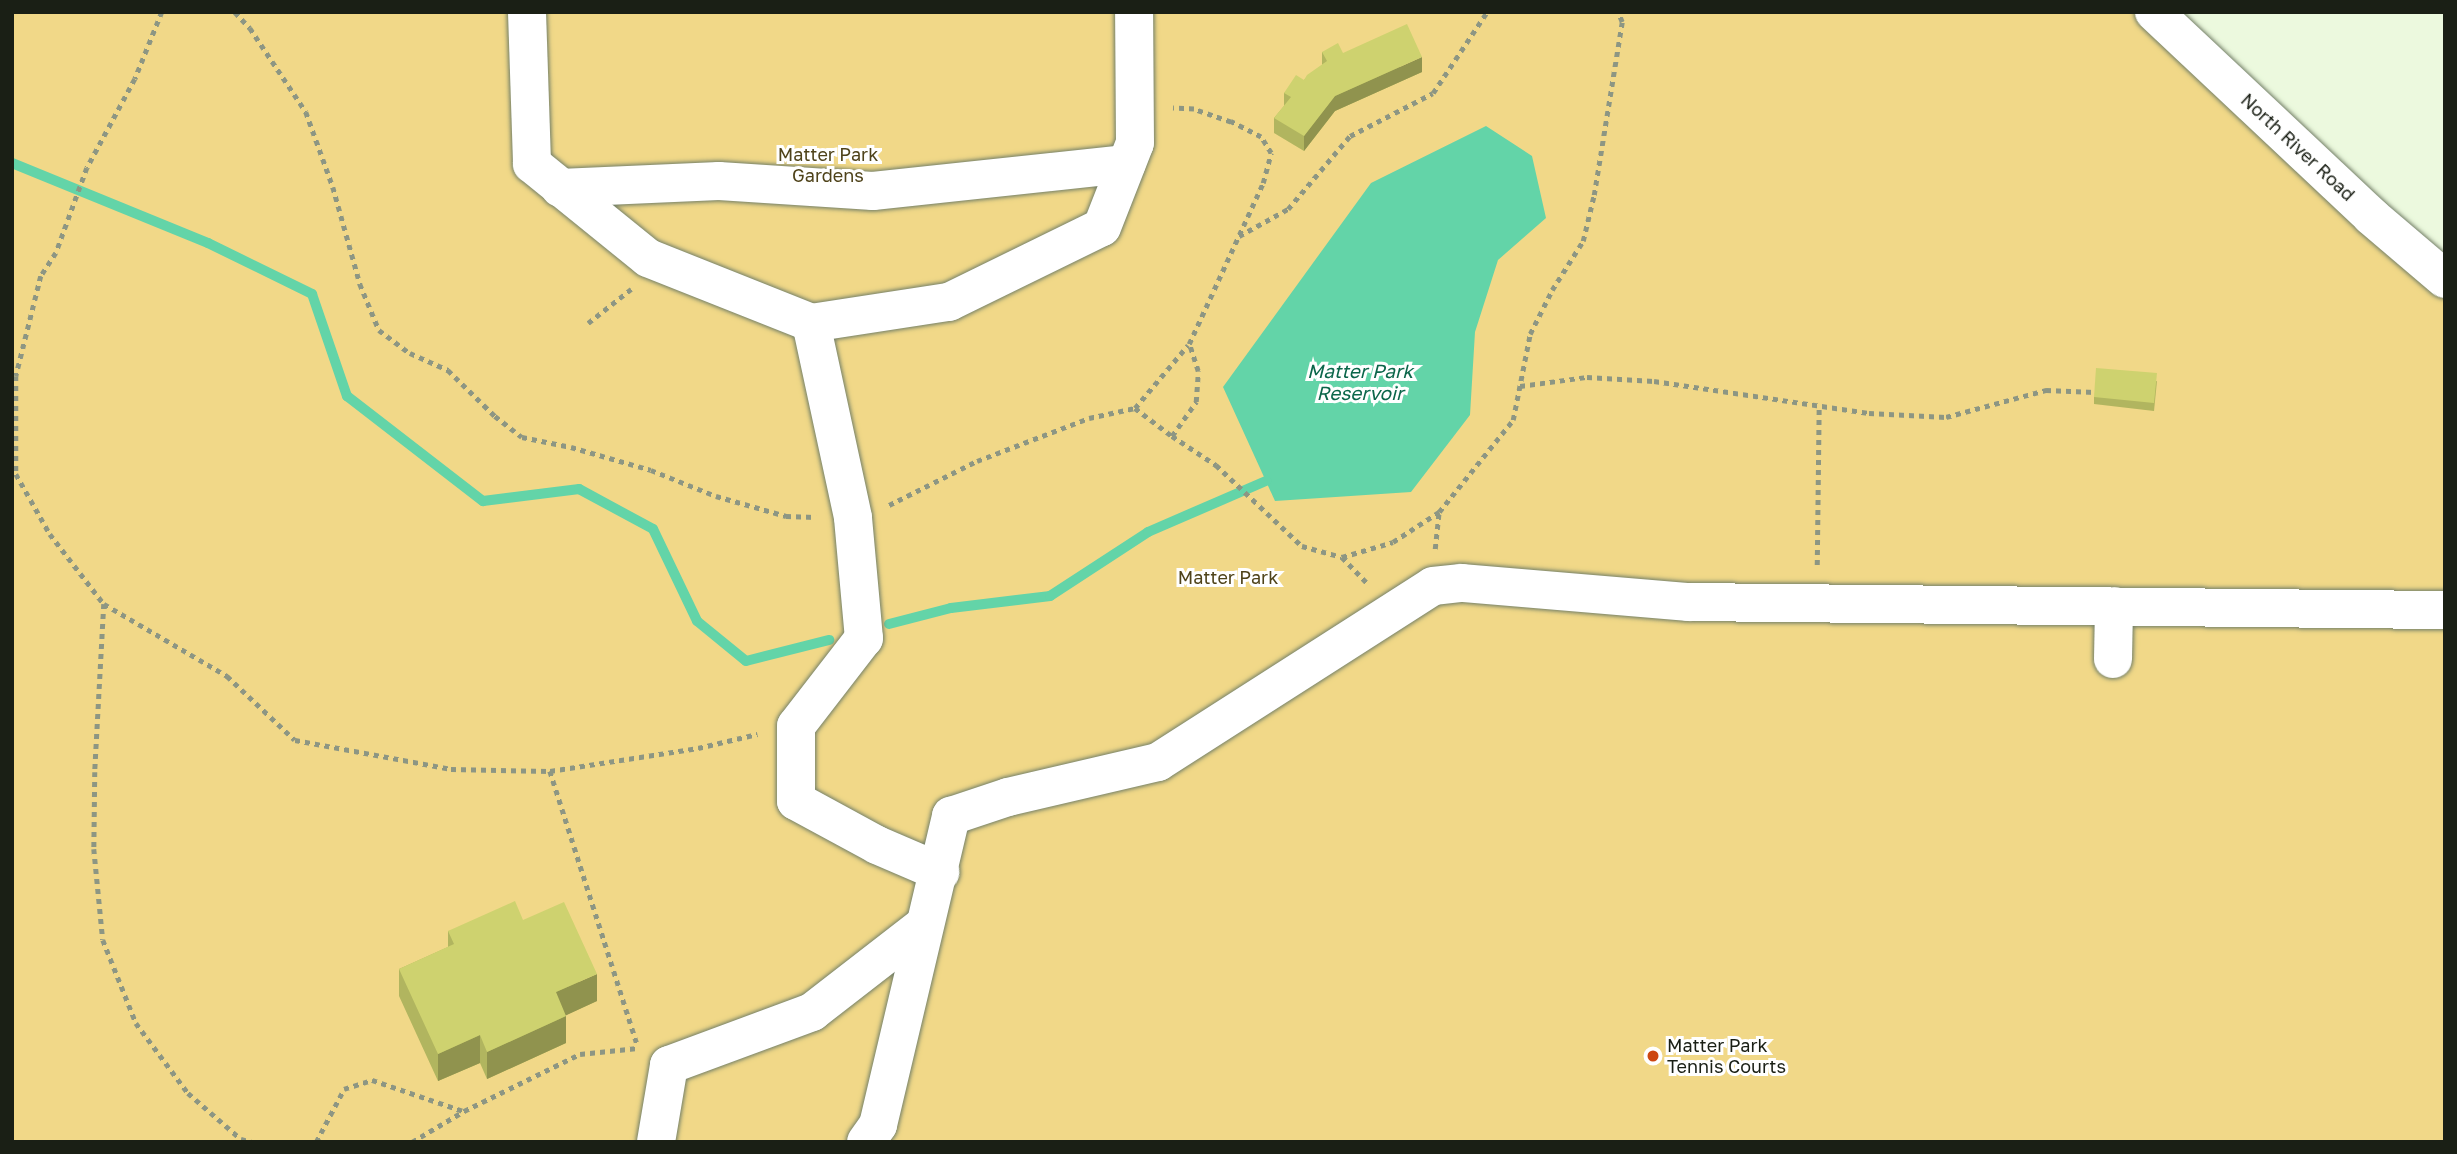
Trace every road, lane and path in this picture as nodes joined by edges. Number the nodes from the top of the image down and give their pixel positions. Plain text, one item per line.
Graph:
1 (162, 12) edge
2 (527, 12) edge
3 (1134, 12) edge
4 (1487, 12) edge
5 (1618, 12) edge
6 (2154, 12) edge
7 (1126, 164) junction
8 (560, 188) junction
9 (1238, 237) dead end
10 (666, 265) junction
11 (2445, 279) edge
12 (588, 323) dead end
13 (811, 323) junction
14 (1189, 344) dead end
15 (1520, 386) junction
16 (2095, 392) edge
17 (1819, 405) junction
18 (1135, 408) dead end
19 (1172, 436) dead end
20 (104, 604) junction
21 (1817, 604) junction
22 (2114, 606) junction
23 (2445, 610) edge
24 (2113, 659) dead end
25 (796, 726) junction
26 (550, 771) junction
27 (940, 872) junction
28 (924, 925) junction
29 (654, 1056) junction
30 (464, 1111) junction
31 (252, 1142) edge
32 (316, 1142) edge
33 (412, 1142) edge
34 (656, 1142) edge
35 (866, 1142) edge

1 - 20 path
2 - 8 street
3 - 7 street
4 - 9 path
5 - 15 path
6 - 11 street, North River Road
7 - 8 street
7 - 13 street
8 - 10 street
10 - 12 path
10 - 13 street
13 - 25 street
14 - 18 path
15 - 17 path
15 - 19 path
16 - 17 path
17 - 21 path
20 - 26 path
20 - 31 path
21 - 22 street
21 - 27 street
22 - 23 street
22 - 24 street
25 - 26 path
25 - 27 street
26 - 29 path
27 - 28 street
28 - 29 street
28 - 35 street
29 - 30 path
29 - 34 street
30 - 32 path
30 - 33 path

